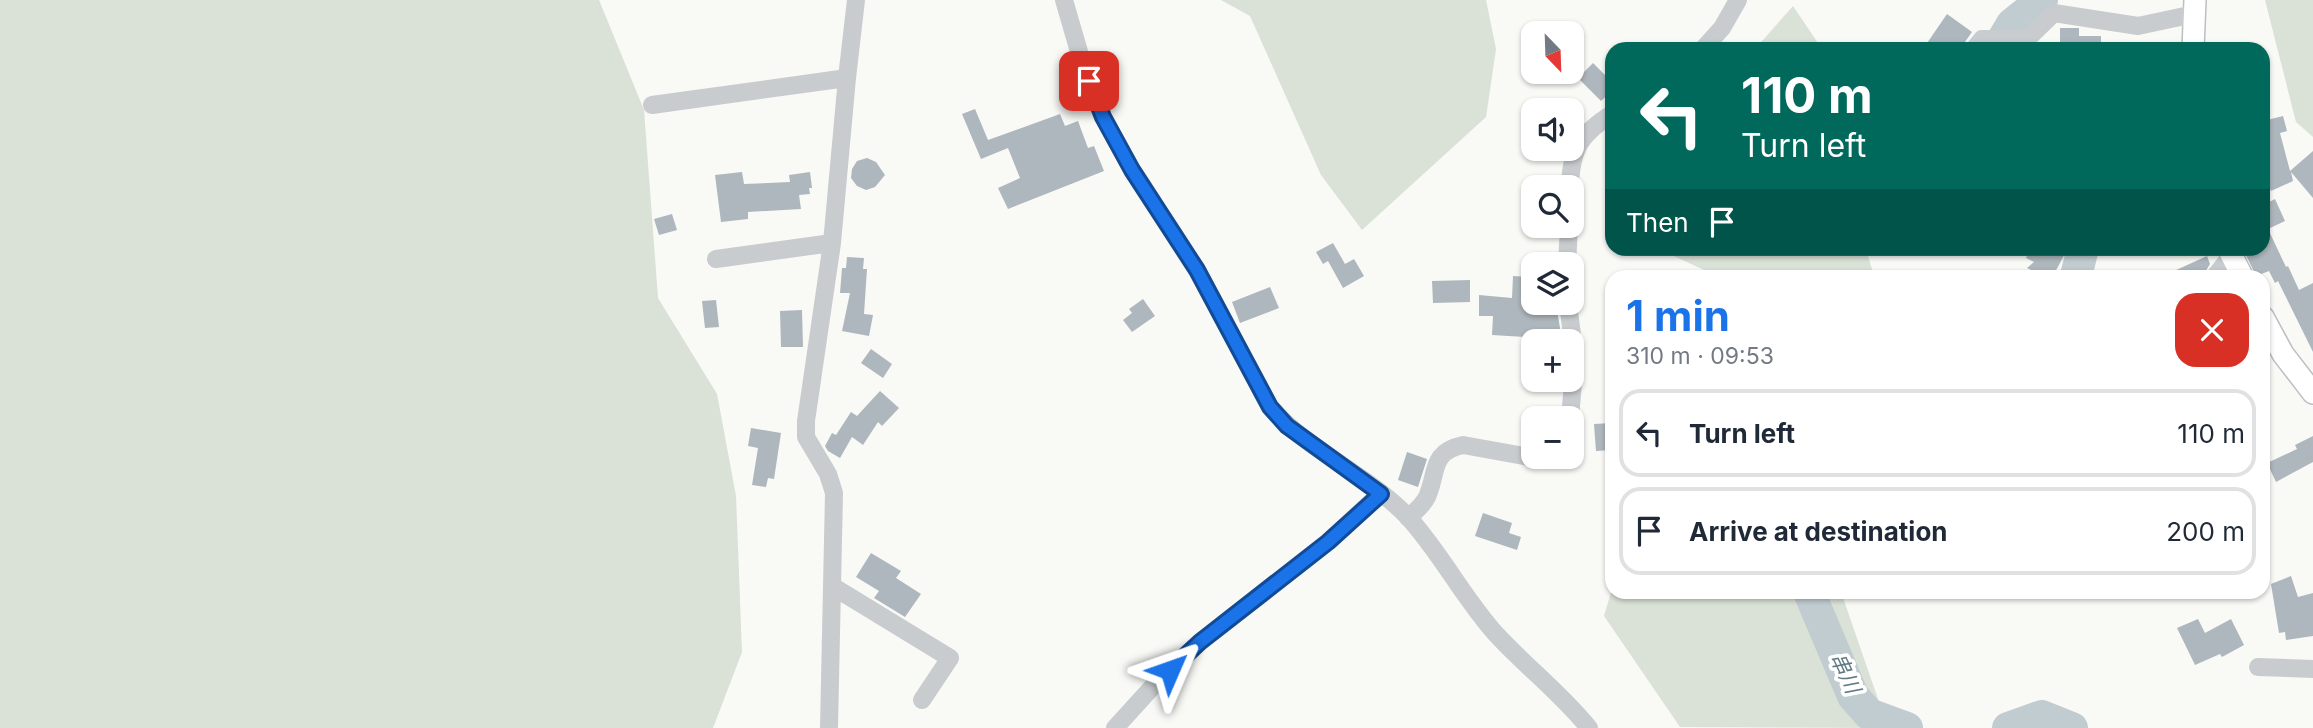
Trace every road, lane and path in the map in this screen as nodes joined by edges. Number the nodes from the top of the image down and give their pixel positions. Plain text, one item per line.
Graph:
1 (856, 0) edge
2 (1064, 0) edge
3 (1738, 0) edge
4 (2194, 7) edge
5 (1709, 42) edge
6 (1980, 42) edge
7 (2193, 42) edge
8 (847, 78) junction
9 (652, 105) dead end
10 (1605, 119) edge
11 (1571, 175) edge
12 (832, 243) junction
13 (716, 259) dead end
14 (1570, 315) edge
15 (2270, 330) edge
16 (2313, 393) edge
17 (1571, 406) edge
18 (1521, 455) edge
19 (1381, 494) junction
20 (1408, 518) junction
21 (832, 586) junction
22 (2258, 667) dead end
23 (2313, 669) edge
24 (922, 700) dead end
25 (829, 728) edge
26 (1115, 728) edge
27 (1589, 728) edge

1 - 8 street
2 - 19 street
3 - 5 street
4 - 6 street
4 - 7 main road
8 - 9 street
8 - 12 street
10 - 11 street
12 - 13 street
12 - 21 street
14 - 17 street
15 - 16 main road
18 - 20 street
19 - 20 street
19 - 26 street
20 - 27 street
21 - 24 street
21 - 25 street
22 - 23 street

